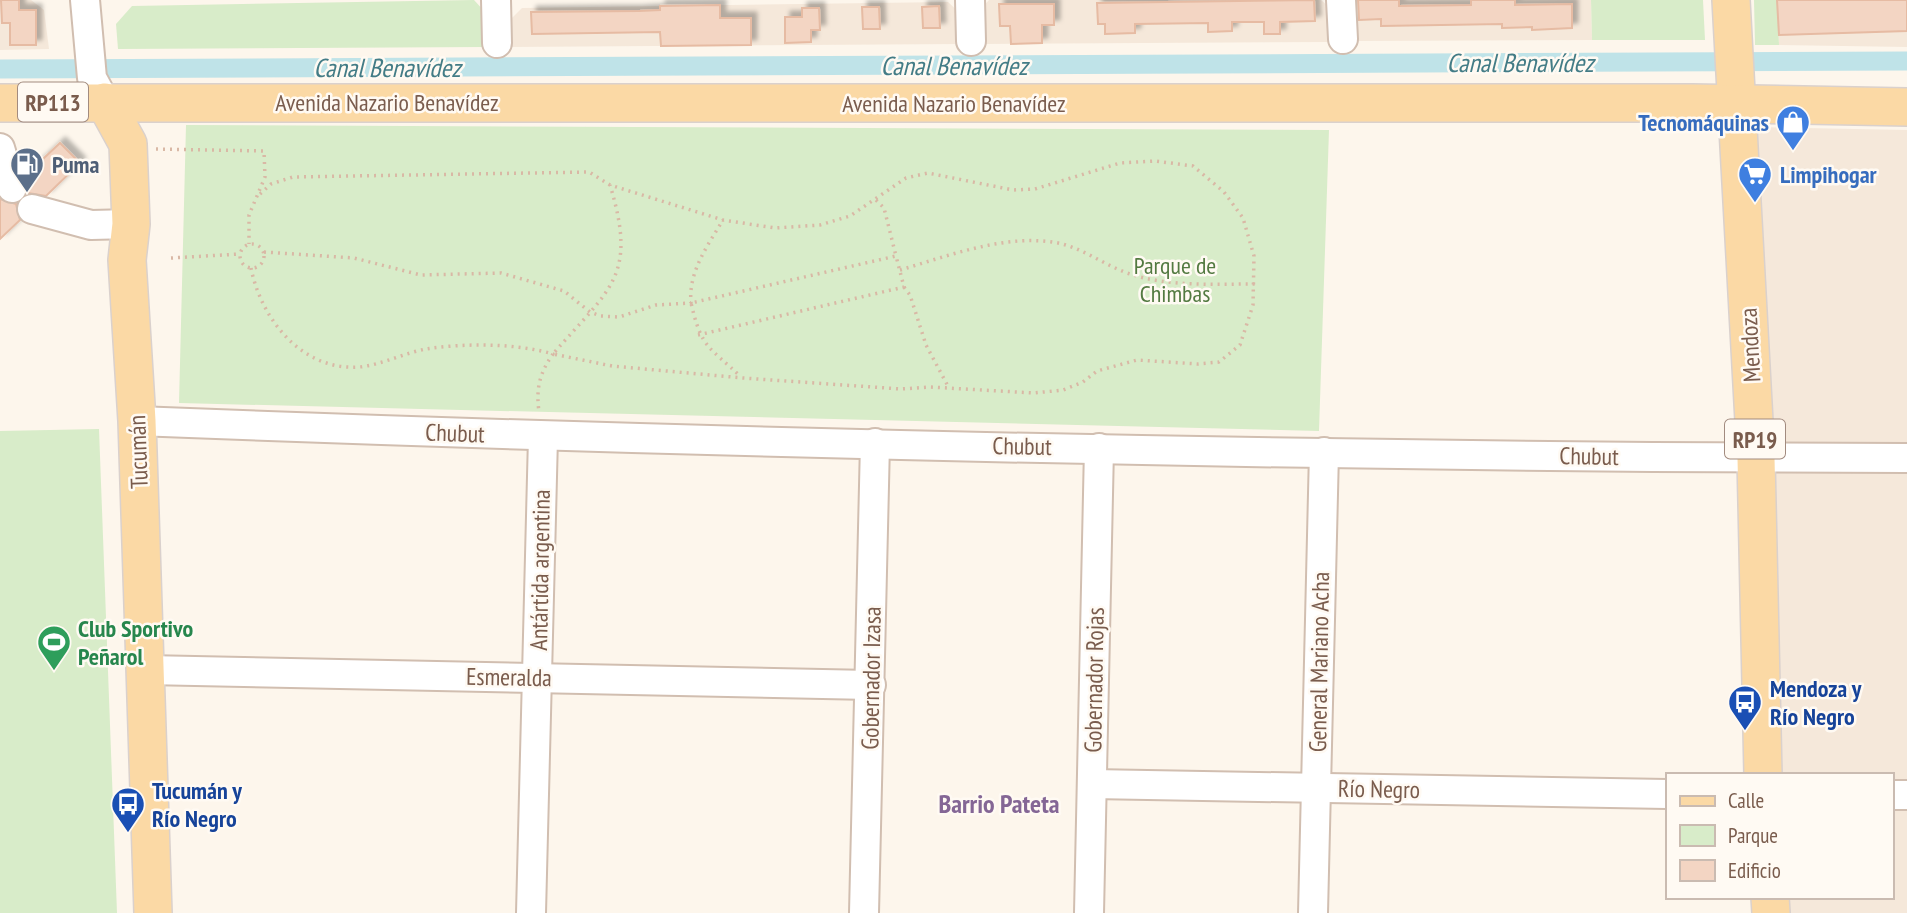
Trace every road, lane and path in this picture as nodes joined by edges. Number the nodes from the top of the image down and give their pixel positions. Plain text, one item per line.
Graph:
1 (85, 0) edge
2 (496, 0) edge
3 (970, 0) edge
4 (1341, 0) edge
5 (1731, 0) edge
6 (1343, 39) dead end
7 (971, 41) dead end
8 (498, 43) dead end
9 (1734, 75) junction
10 (96, 79) junction
11 (0, 103) edge
12 (1907, 107) edge
13 (0, 148) edge
14 (152, 149) dead end
15 (610, 185) junction
16 (12, 188) dead end
17 (260, 194) junction
18 (876, 200) junction
19 (32, 209) dead end
20 (723, 220) junction
21 (131, 224) junction
22 (248, 244) junction
23 (264, 252) junction
24 (240, 254) junction
25 (896, 256) junction
26 (172, 258) dead end
27 (251, 268) junction
28 (900, 270) junction
29 (1255, 284) junction
30 (904, 287) junction
31 (691, 303) junction
32 (590, 312) junction
33 (698, 335) junction
34 (553, 354) junction
35 (743, 378) junction
36 (949, 388) junction
37 (137, 421) junction
38 (542, 437) junction
39 (875, 443) junction
40 (1099, 448) junction
41 (1324, 452) junction
42 (1756, 457) junction
43 (1907, 458) edge
44 (146, 670) junction
45 (538, 678) junction
46 (871, 685) junction
47 (1763, 773) edge
48 (1092, 784) junction
49 (1316, 788) junction
50 (1666, 793) edge
51 (153, 913) edge
52 (178, 913) edge
53 (531, 913) edge
54 (864, 913) edge
55 (1089, 913) edge
56 (1313, 913) edge

1 - 10 street, Tucumán
2 - 8 street
3 - 7 street
4 - 6 street
5 - 9 main road, Mendoza / RP19
9 - 10 main road, Avenida Nazario Benavídez / RP113
9 - 12 main road, Avenida Nazario Benavídez / RP113
9 - 42 main road, Mendoza / RP19
10 - 11 main road, Avenida Nazario Benavídez / RP113
10 - 21 main road, Tucumán
13 - 16 street
14 - 17 path
15 - 17 path
15 - 20 path
15 - 32 path
17 - 22 path
18 - 20 path
18 - 25 path
18 - 29 path
19 - 21 street
20 - 31 path
21 - 37 main road, Tucumán
22 - 23 path
22 - 24 path
23 - 27 path
23 - 32 path
24 - 26 path
24 - 27 path
25 - 28 path
25 - 31 path
27 - 34 path
28 - 29 path
28 - 30 path
29 - 36 path
30 - 33 path
30 - 36 path
31 - 32 path
31 - 33 path
32 - 34 path
33 - 35 path
34 - 35 path
34 - 38 path
35 - 36 path
37 - 38 street, Chubut
37 - 44 main road, Tucumán
38 - 39 street, Chubut
38 - 45 street, Antártida argentina
39 - 40 street, Chubut
39 - 46 street, Gobernador Izasa
40 - 41 street, Chubut
40 - 48 street, Gobernador Rojas
41 - 42 street, Chubut
41 - 49 street, General Mariano Acha
42 - 43 street, Chubut
42 - 47 main road, Mendoza / RP19
44 - 45 street, Esmeralda
44 - 51 main road, Tucumán
45 - 46 street, Esmeralda
45 - 53 street, Antártida argentina
46 - 54 street, Gobernador Izasa
48 - 49 street, Río Negro
48 - 55 street, Gobernador Rojas
49 - 50 street, Río Negro
49 - 56 street, General Mariano Acha
51 - 52 street

